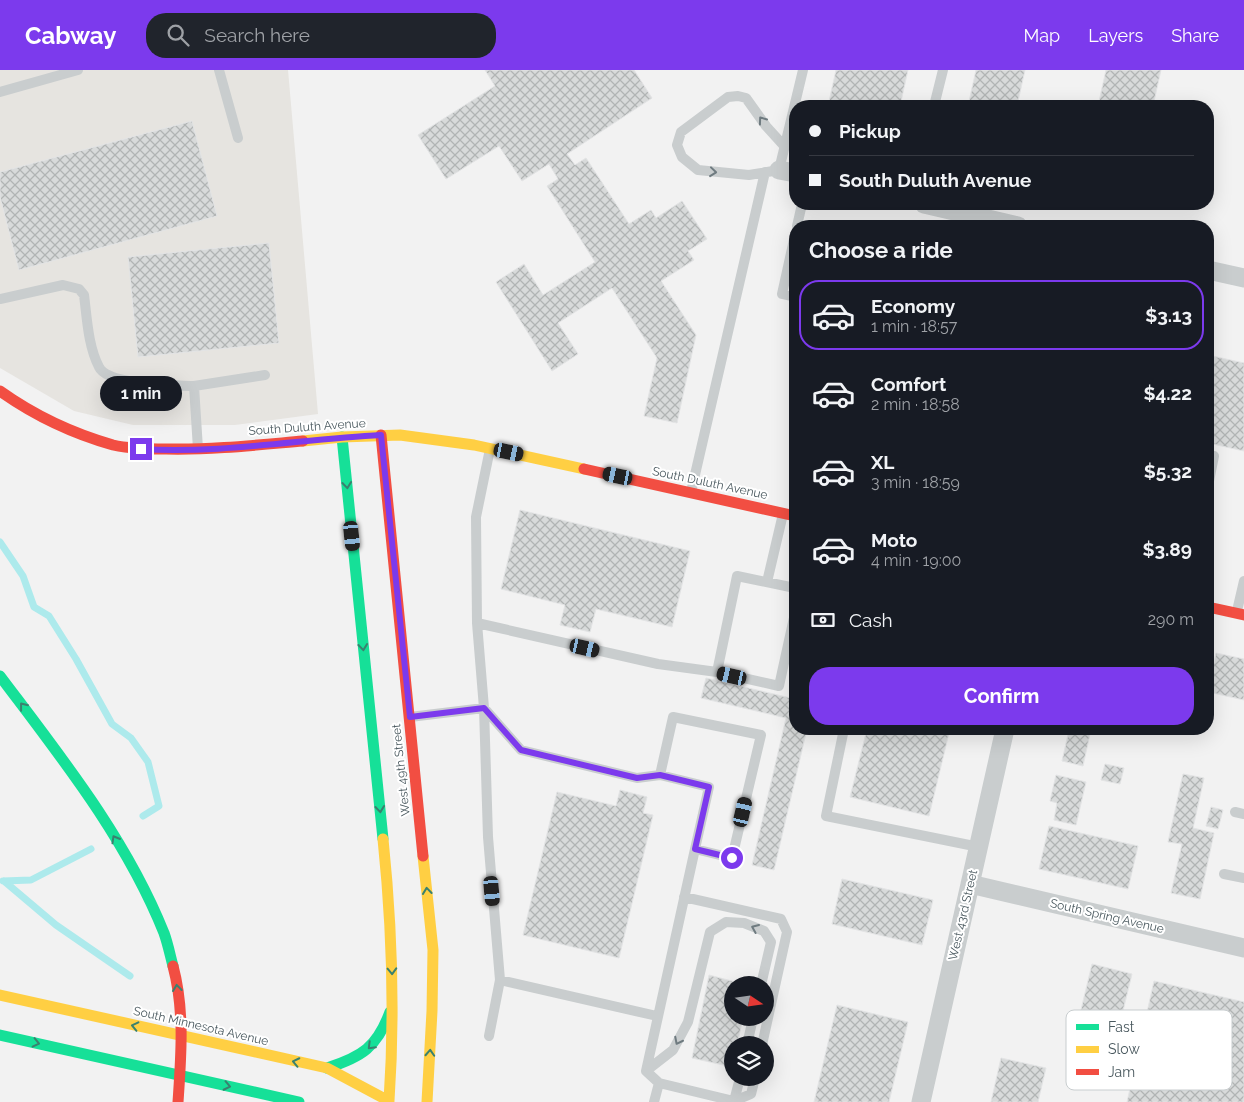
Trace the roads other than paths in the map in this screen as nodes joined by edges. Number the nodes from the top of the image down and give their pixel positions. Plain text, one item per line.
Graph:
1 (78, 70) edge
2 (219, 70) edge
3 (803, 70) edge
4 (943, 70) edge
5 (0, 92) edge
6 (796, 100) edge
7 (936, 100) edge
8 (789, 130) edge
9 (238, 138) dead end
10 (785, 147) junction
11 (780, 172) edge
12 (950, 210) edge
13 (992, 220) edge
14 (789, 262) edge
15 (1214, 271) edge
16 (1244, 278) edge
17 (789, 296) edge
18 (0, 299) edge
19 (265, 375) dead end
20 (194, 386) junction
21 (0, 391) edge
22 (381, 435) junction
23 (342, 437) junction
24 (490, 448) junction
25 (198, 450) junction
26 (691, 492) junction
27 (789, 514) edge
28 (1244, 581) edge
29 (767, 582) junction
30 (789, 587) edge
31 (1214, 608) edge
32 (1240, 614) edge
33 (477, 623) junction
34 (789, 640) edge
35 (717, 672) junction
36 (0, 676) edge
37 (484, 708) junction
38 (410, 717) junction
39 (843, 735) edge
40 (1004, 735) edge
41 (660, 775) junction
42 (979, 847) junction
43 (695, 849) junction
44 (1224, 874) dead end
45 (1244, 878) edge
46 (970, 884) junction
47 (684, 897) junction
48 (1244, 948) edge
49 (763, 976) edge
50 (500, 980) junction
51 (0, 996) edge
52 (393, 1003) junction
53 (658, 1016) junction
54 (0, 1035) edge
55 (182, 1036) junction
56 (489, 1036) dead end
57 (764, 1036) edge
58 (327, 1068) junction
59 (646, 1071) junction
60 (180, 1076) junction
61 (658, 1083) junction
62 (738, 1086) edge
63 (753, 1086) edge
64 (734, 1101) junction
65 (178, 1102) edge
66 (299, 1102) edge
67 (363, 1102) edge
68 (391, 1102) edge
69 (427, 1102) edge
70 (654, 1102) edge
71 (921, 1102) edge

1 - 5 lane
2 - 9 lane
3 - 6 lane
4 - 7 lane
8 - 10 lane
10 - 11 lane
10 -> 11 lane
11 - 26 lane
12 - 13 street
14 - 17 lane
15 - 16 street
18 - 20 lane
19 - 20 lane
20 - 25 lane
21 - 25 main road, South Duluth Avenue
22 - 23 main road, South Duluth Avenue
22 - 24 main road, South Duluth Avenue
22 - 38 main road, West 49th Street
23 - 25 main road, South Duluth Avenue
23 -> 52 main road, West 49th Street
24 - 26 main road, South Duluth Avenue
24 - 33 lane
26 - 27 main road, South Duluth Avenue
27 - 29 lane
28 - 32 lane
29 - 30 lane
29 - 35 lane
31 - 32 main road
33 - 35 lane
33 - 37 lane
34 - 35 lane
55 -> 36 main road
37 - 38 lane
37 - 41 lane
37 - 50 lane
69 -> 38 main road, West 49th Street
39 - 42 lane
40 - 42 street, West 43rd Street
41 - 43 lane
41 - 43 lane
42 - 46 street, West 43rd Street
43 - 47 lane
44 - 45 lane
46 - 48 street, South Spring Avenue
46 - 71 street, West 43rd Street
47 - 53 lane
47 - 57 lane
49 -> 59 lane
50 - 53 lane
50 - 56 lane
55 -> 51 main road, South Minnesota Avenue
52 -> 58 main road
52 - 68 main road, West 49th Street
53 - 59 lane
54 -> 60 main road
58 -> 55 main road, South Minnesota Avenue
55 - 60 main road
58 - 68 main road, South Minnesota Avenue
59 - 61 lane
60 - 65 main road
60 -> 66 main road
61 - 64 lane
61 - 70 lane
62 - 64 lane
63 - 64 lane
67 - 68 main road

